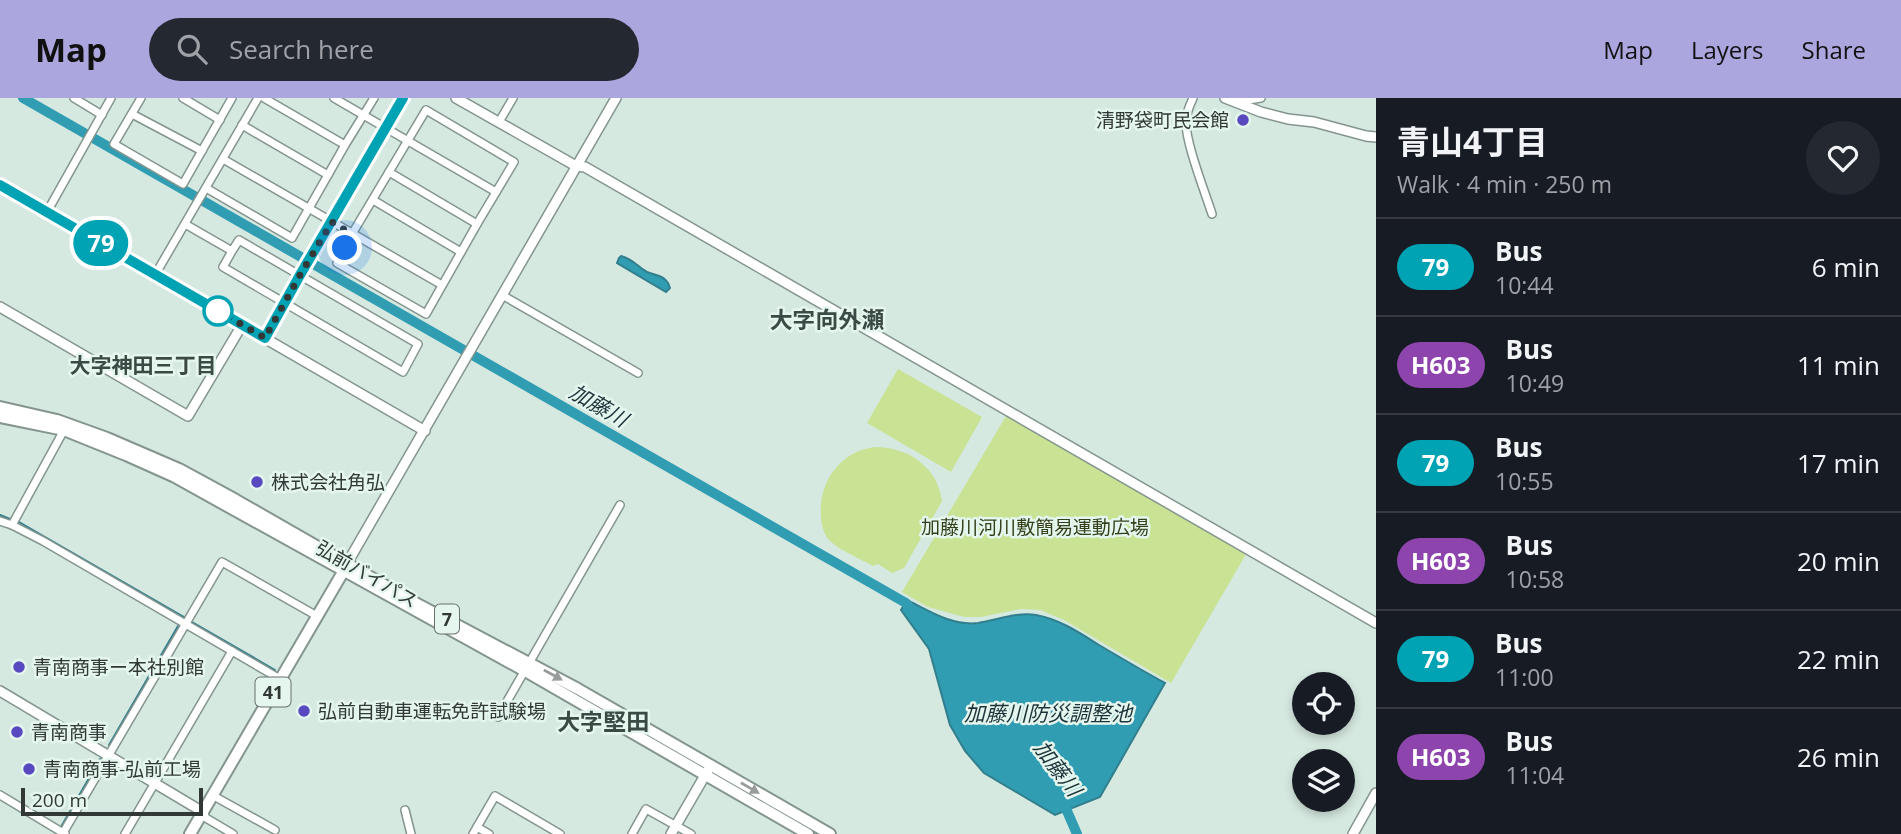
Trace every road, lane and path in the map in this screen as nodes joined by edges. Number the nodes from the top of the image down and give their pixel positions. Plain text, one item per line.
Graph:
1 (74, 98) edge
2 (111, 98) edge
3 (141, 98) edge
4 (183, 98) edge
5 (232, 98) edge
6 (258, 98) edge
7 (264, 98) edge
8 (334, 98) edge
9 (374, 98) edge
10 (403, 98) edge
11 (456, 98) edge
12 (513, 98) edge
13 (616, 98) edge
14 (1193, 98) edge
15 (1225, 98) edge
16 (1261, 98) edge
17 (85, 101) edge
18 (1235, 102) junction
19 (102, 114) junction
20 (132, 114) junction
21 (364, 115) junction
22 (220, 120) junction
23 (499, 122) junction
24 (242, 125) junction
25 (386, 128) junction
26 (1376, 137) edge
27 (408, 140) junction
28 (345, 145) junction
29 (202, 151) junction
30 (222, 159) junction
31 (576, 166) junction
32 (389, 172) junction
33 (328, 175) junction
34 (0, 185) edge
35 (204, 190) junction
36 (496, 192) junction
37 (373, 200) junction
38 (309, 209) junction
39 (47, 212) junction
40 (1212, 214) dead end
41 (332, 222) junction
42 (185, 224) junction
43 (477, 224) junction
44 (352, 234) junction
45 (232, 251) junction
46 (461, 252) junction
47 (302, 271) junction
48 (155, 275) junction
49 (442, 285) junction
50 (502, 295) junction
51 (284, 303) junction
52 (0, 307) edge
53 (242, 325) junction
54 (265, 338) junction
55 (638, 373) dead end
56 (0, 401) edge
57 (0, 407) edge
58 (0, 419) edge
59 (54, 424) junction
60 (64, 430) junction
61 (425, 431) junction
62 (620, 505) dead end
63 (0, 521) edge
64 (12, 525) junction
65 (345, 568) junction
66 (317, 616) junction
67 (1376, 623) edge
68 (186, 625) junction
69 (232, 651) junction
70 (527, 667) junction
71 (280, 679) junction
72 (0, 691) edge
73 (498, 718) dead end
74 (108, 756) junction
75 (708, 770) junction
76 (154, 784) junction
77 (1376, 793) edge
78 (0, 795) edge
79 (212, 795) junction
80 (405, 810) dead end
81 (203, 812) junction
82 (275, 830) dead end
83 (475, 830) edge
84 (674, 830) edge
85 (64, 833) edge
86 (125, 834) edge
87 (190, 834) edge
88 (233, 834) edge
89 (411, 834) edge
90 (489, 834) edge
91 (560, 834) edge
92 (632, 834) edge
93 (691, 834) edge
94 (807, 834) edge
95 (830, 834) edge
96 (1353, 834) edge

1 - 17 street
2 - 19 street
3 - 20 street
4 - 22 street
5 - 22 street
6 - 24 street
7 - 28 street
8 - 21 street
9 - 21 street
10 - 25 street
11 - 23 street
12 - 23 street
13 - 31 street
14 - 40 street
15 - 18 street
16 - 18 street
17 - 19 street
18 - 26 street
19 - 39 street
20 - 29 street
20 - 29 street
21 - 25 street
21 - 28 street
22 - 29 street
23 - 31 street
24 - 30 street
24 - 33 street
25 - 27 street
25 - 41 street
27 - 32 street
27 - 36 street
27 - 36 street
28 - 33 street
30 - 35 street
30 - 38 street
31 - 50 street
31 - 67 street
32 - 37 street
32 - 43 street
33 - 38 street
34 - 39 street
35 - 38 street
35 - 42 street
36 - 43 street
37 - 44 street
37 - 46 street
38 - 41 street
39 - 48 street
41 - 44 street
41 - 47 street
42 - 45 street
42 - 48 street
43 - 46 street
44 - 49 street
44 - 49 street
45 - 47 street
45 - 51 street
46 - 49 street
47 - 51 street
47 - 51 street
48 - 53 street
50 - 55 street
50 - 61 street
51 - 54 street
52 - 53 street
53 - 54 street
54 - 61 street
56 - 59 main road
57 - 59 main road, 弘前バイパス / 7
58 - 59 main road
59 - 60 main road, 弘前バイパス / 7
59 - 65 main road, 弘前バイパス / 7
60 - 64 street
60 - 65 main road, 弘前バイパス / 7
61 - 65 street
62 - 70 street
63 - 64 street
64 - 68 street
65 - 66 main road, 41
65 - 70 main road, 弘前バイパス / 7
66 - 68 street
66 - 71 main road, 41
68 - 69 street
68 - 74 street
69 - 71 street
69 - 76 street
70 - 73 street
70 - 75 main road, 弘前バイパス / 7
71 - 79 main road, 41
72 - 74 street
74 - 76 street
74 - 85 street
75 - 84 street
75 - 94 main road, 弘前バイパス / 7
75 -> 95 main road, 弘前バイパス / 7
76 - 81 street
76 - 86 street
77 - 96 street
78 - 85 street
79 - 81 main road, 41
79 - 82 street
80 - 89 street
81 - 87 main road, 41
81 - 88 street
83 - 90 street
83 - 91 street
84 - 92 street
84 - 93 street

